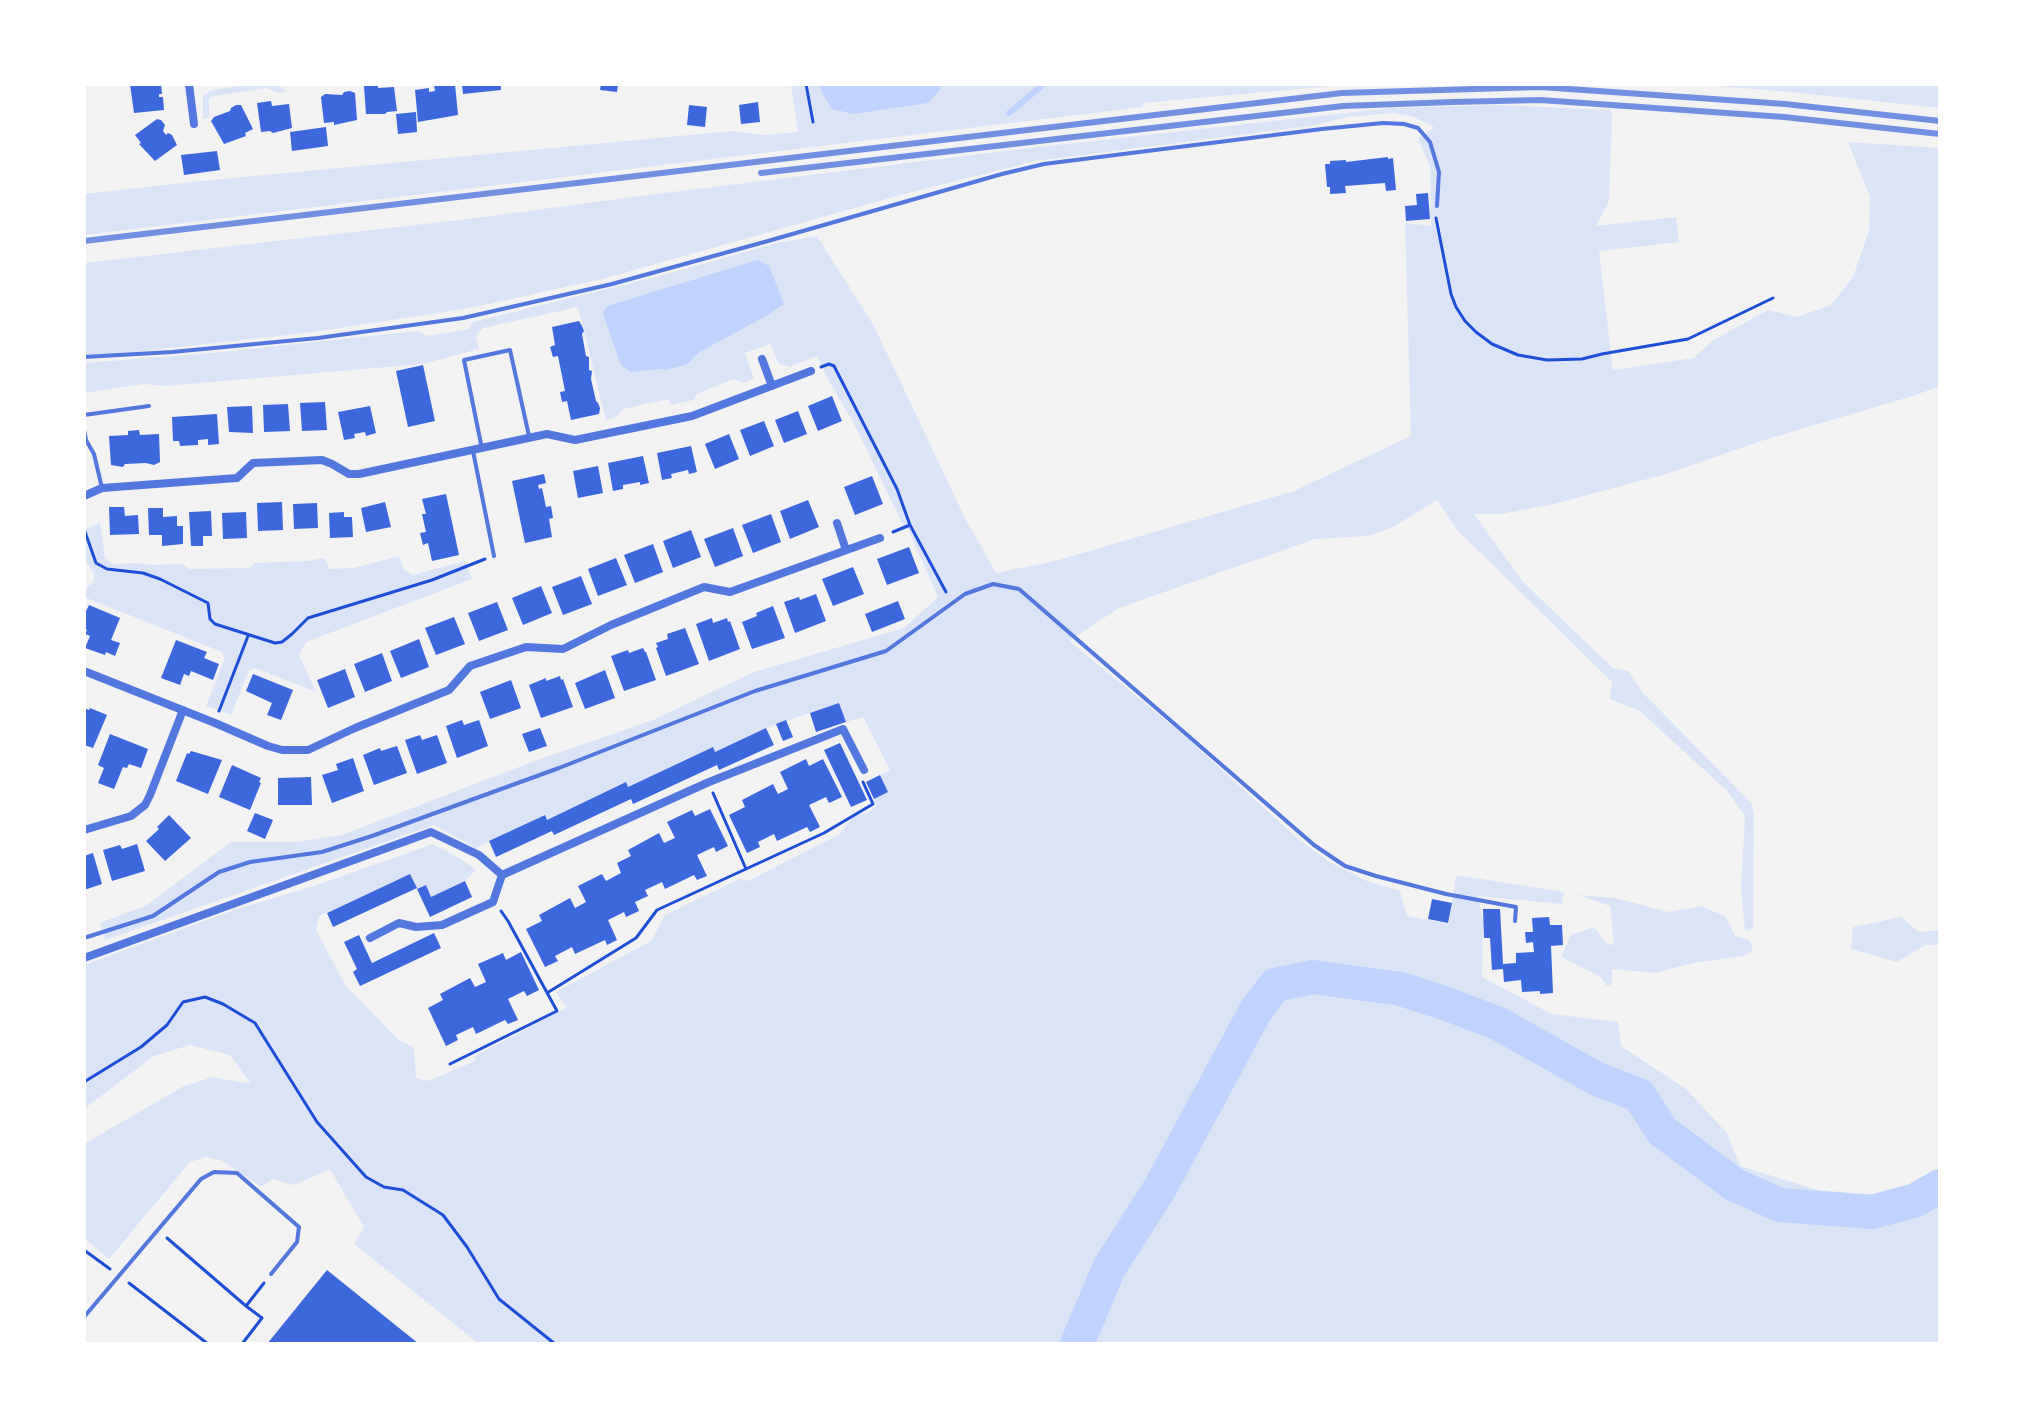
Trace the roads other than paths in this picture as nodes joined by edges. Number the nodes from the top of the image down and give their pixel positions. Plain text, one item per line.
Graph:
1 (190, 84) edge
2 (194, 124) dead end
3 (1437, 206) road end
4 (84, 357) edge
5 (762, 359) dead end
6 (811, 371) dead end
7 (772, 386) junction
8 (149, 406) dead end
9 (84, 415) edge
10 (84, 430) edge
11 (530, 439) junction
12 (477, 450) junction
13 (102, 488) junction
14 (84, 496) edge
15 (837, 523) dead end
16 (880, 538) road end
17 (846, 550) junction
18 (494, 556) road end
19 (84, 671) edge
20 (183, 710) junction
21 (864, 770) road end
22 (84, 830) edge
23 (502, 875) junction
24 (1515, 921) dead end
25 (84, 938) edge
26 (370, 938) dead end
27 (84, 958) edge
28 (271, 1274) road end
29 (84, 1317) edge

1 - 2 street
3 - 4 lane
5 - 7 street
6 - 7 street
7 - 11 street
8 - 9 lane
10 - 13 lane
11 - 12 street
11 - 12 lane
12 - 13 street
12 - 18 lane
13 - 14 street
15 - 17 street
16 - 17 street
17 - 20 street
19 - 20 street
20 - 22 street
21 - 23 street
23 - 26 street
23 - 27 street
24 - 25 lane
28 - 29 lane

